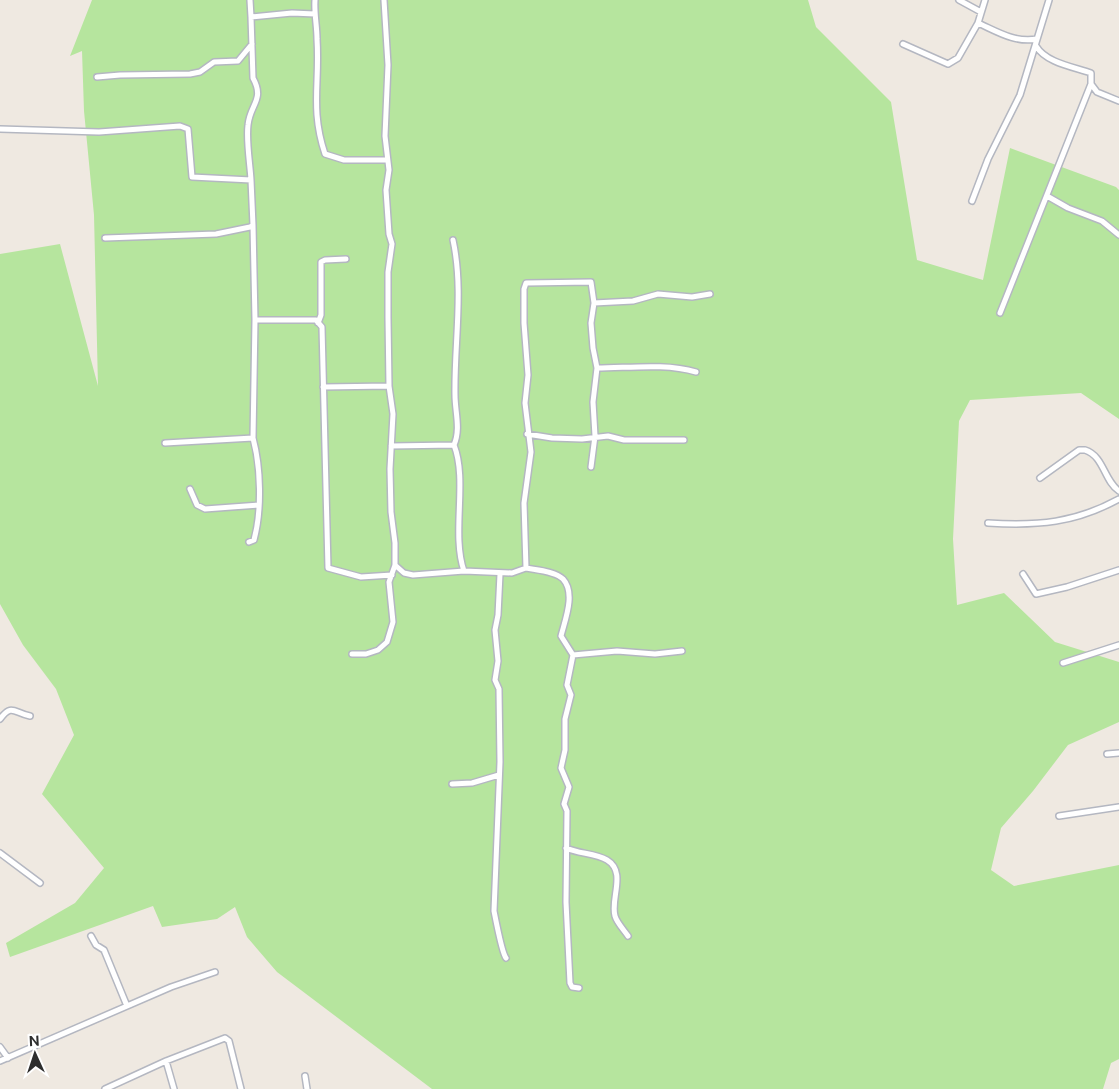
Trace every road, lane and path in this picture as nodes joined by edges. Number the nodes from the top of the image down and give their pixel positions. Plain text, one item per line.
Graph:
1 (250, 0) edge
2 (315, 0) edge
3 (384, 0) edge
4 (960, 0) edge
5 (986, 0) edge
6 (1049, 0) edge
7 (981, 12) junction
8 (315, 14) junction
9 (251, 17) junction
10 (978, 23) junction
11 (1037, 39) junction
12 (252, 43) junction
13 (903, 44) dead end
14 (1036, 46) junction
15 (97, 77) dead end
16 (1091, 84) junction
17 (1119, 101) edge
18 (0, 128) edge
19 (387, 160) junction
20 (251, 180) junction
21 (1047, 196) junction
22 (972, 201) dead end
23 (253, 225) junction
24 (1119, 235) edge
25 (105, 238) dead end
26 (453, 240) dead end
27 (346, 259) dead end
28 (710, 294) dead end
29 (594, 303) junction
30 (1000, 314) dead end
31 (254, 320) junction
32 (318, 323) junction
33 (596, 368) junction
34 (696, 372) dead end
35 (389, 386) junction
36 (323, 387) junction
37 (527, 434) junction
38 (595, 436) junction
39 (253, 438) junction
40 (684, 440) dead end
41 (165, 443) dead end
42 (454, 445) junction
43 (391, 446) junction
44 (591, 467) dead end
45 (1040, 478) dead end
46 (190, 489) dead end
47 (1119, 491) edge
48 (1119, 499) edge
49 (258, 505) junction
50 (988, 523) dead end
51 (249, 542) dead end
52 (395, 565) junction
53 (526, 568) junction
54 (1119, 570) edge
55 (464, 571) junction
56 (500, 574) junction
57 (1023, 574) dead end
58 (392, 575) junction
59 (1119, 645) edge
60 (682, 651) dead end
61 (352, 654) dead end
62 (573, 655) junction
63 (1063, 663) dead end
64 (30, 716) dead end
65 (0, 719) edge
66 (1107, 754) dead end
67 (1119, 754) edge
68 (499, 775) junction
69 (452, 784) dead end
70 (1119, 807) edge
71 (1059, 816) dead end
72 (566, 848) junction
73 (0, 853) edge
74 (40, 883) dead end
75 (91, 936) dead end
76 (628, 936) dead end
77 (506, 958) dead end
78 (215, 972) dead end
79 (579, 988) dead end
80 (127, 1006) junction
81 (0, 1047) edge
82 (8, 1058) junction
83 (0, 1061) edge
84 (166, 1061) junction
85 (305, 1076) dead end
86 (105, 1089) edge
87 (174, 1089) edge
88 (240, 1089) edge
89 (307, 1089) edge

1 - 9 street
2 - 8 street
3 - 19 street
4 - 7 street
5 - 7 street
6 - 11 street
7 - 10 street
8 - 9 street
8 - 19 street
9 - 12 street
10 - 11 street
10 - 13 street
11 - 14 street
12 - 15 street
12 - 20 street
14 - 16 street
14 - 22 street
16 - 17 street
16 - 21 street
18 - 20 street
19 - 35 street
20 - 23 street
21 - 24 street
21 - 30 street
23 - 25 street
23 - 31 street
26 - 42 street
27 - 32 street
28 - 29 street
29 - 33 street
29 - 37 street
31 - 32 street
31 - 39 street
32 - 36 street
33 - 34 street
33 - 38 street
35 - 36 street
35 - 43 street
36 - 58 street
37 - 38 street
37 - 53 street
38 - 40 street
38 - 44 street
39 - 41 street
39 - 49 street
42 - 43 street
42 - 55 street
43 - 52 street
45 - 47 street
46 - 49 street
48 - 50 street
49 - 51 street
52 - 55 street
52 - 58 street
53 - 56 street
53 - 62 street
54 - 57 street
55 - 56 street
56 - 68 street
58 - 61 street
59 - 63 street
60 - 62 street
62 - 72 street
64 - 65 street
66 - 67 street
68 - 69 street
68 - 77 street
70 - 71 street
72 - 76 street
72 - 79 street
73 - 74 street
75 - 80 street
78 - 80 street
80 - 82 street
81 - 82 street
82 - 83 street
84 - 86 street
84 - 87 street
84 - 88 street
85 - 89 street

